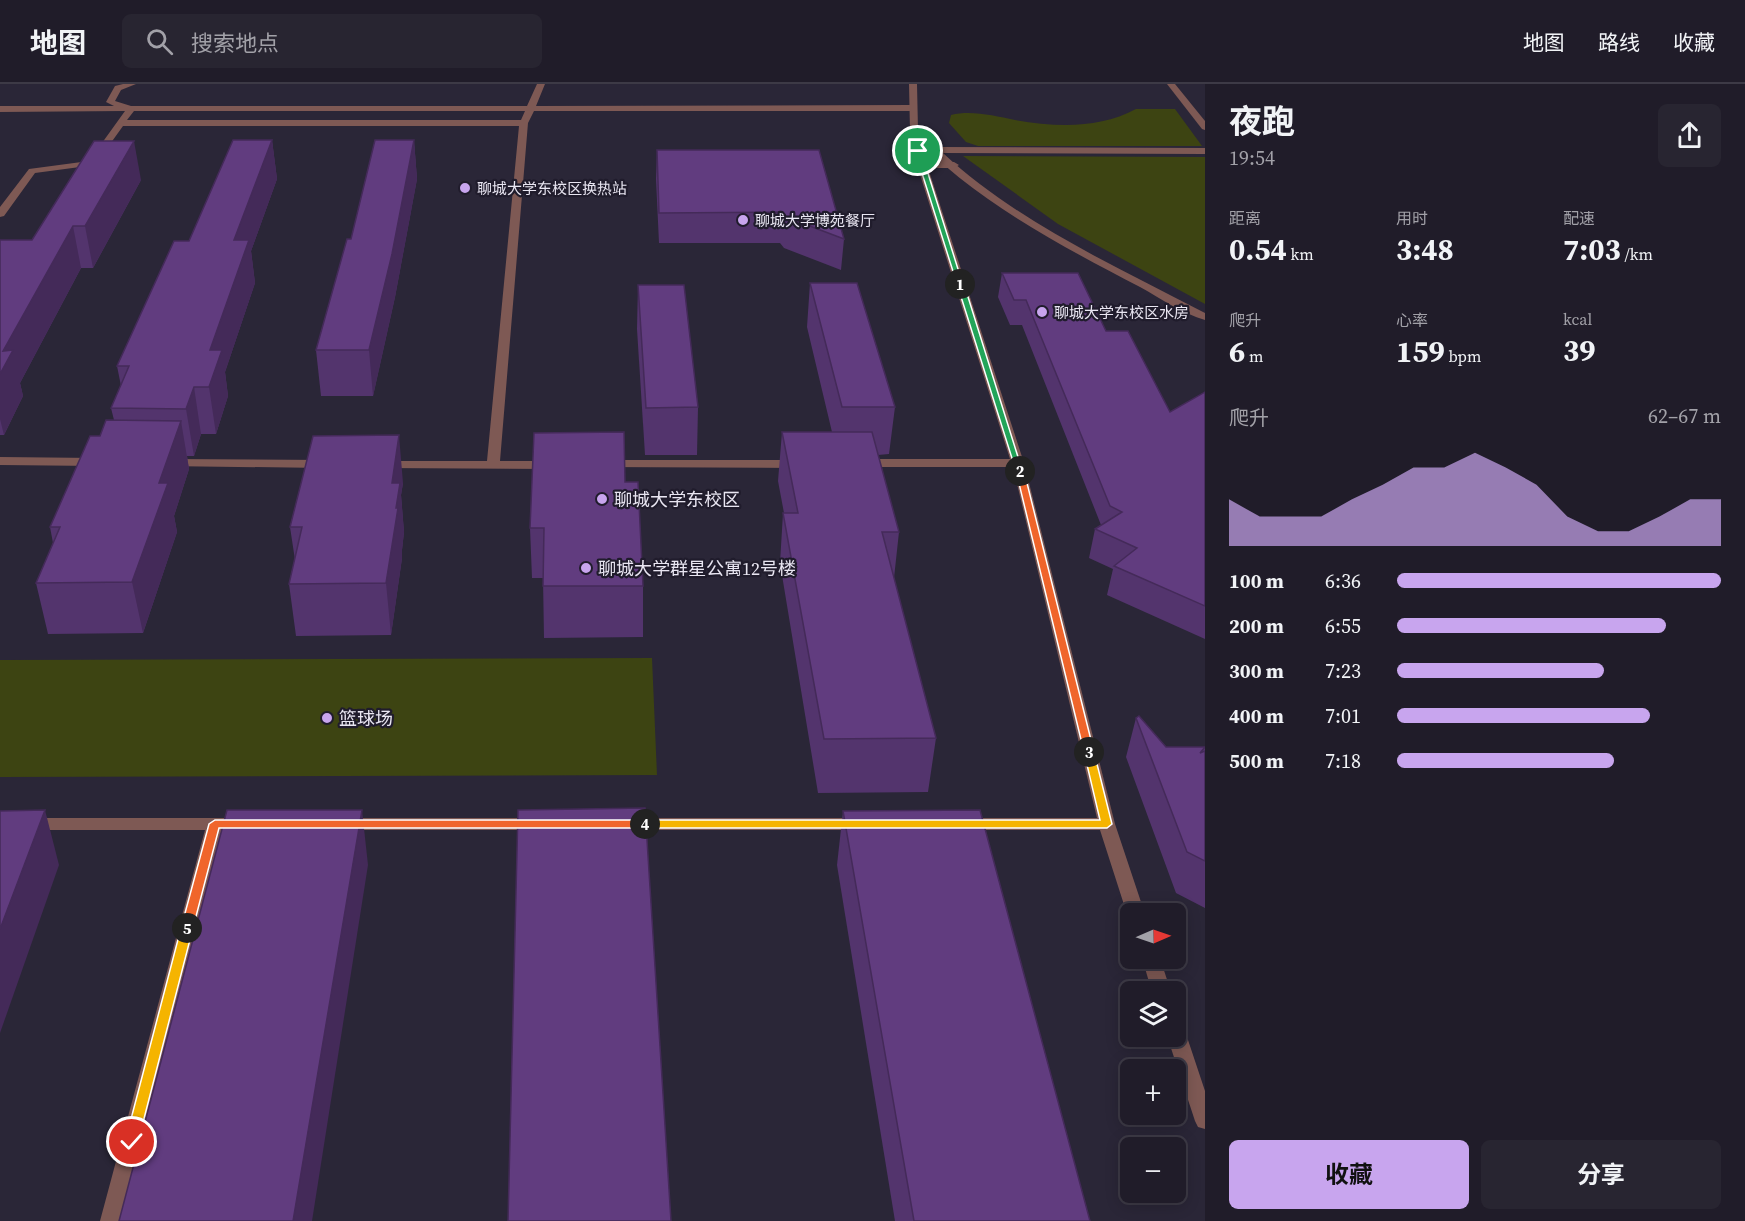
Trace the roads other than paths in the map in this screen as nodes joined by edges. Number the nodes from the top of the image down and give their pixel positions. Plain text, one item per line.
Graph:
1 (132, 84) edge
2 (541, 84) edge
3 (914, 84) edge
4 (1171, 84) edge
5 (912, 108) junction
6 (0, 109) edge
7 (131, 109) junction
8 (529, 110) junction
9 (120, 123) junction
10 (524, 123) junction
11 (1205, 127) edge
12 (914, 131) junction
13 (933, 150) junction
14 (1205, 151) edge
15 (922, 165) junction
16 (954, 165) junction
17 (0, 214) edge
18 (1205, 317) edge
19 (0, 461) edge
20 (106, 462) edge
21 (153, 462) edge
22 (1018, 463) junction
23 (340, 464) edge
24 (364, 464) edge
25 (815, 464) edge
26 (851, 464) edge
27 (493, 465) junction
28 (564, 465) edge
29 (588, 465) edge
30 (0, 824) edge
31 (215, 824) junction
32 (262, 824) edge
33 (334, 824) edge
34 (560, 824) edge
35 (607, 824) edge
36 (881, 824) edge
37 (952, 824) edge
38 (1107, 824) junction
39 (1132, 903) edge
40 (1180, 1047) edge
41 (1205, 1121) edge
42 (111, 1221) edge

1 - 7 street
2 - 8 street
3 - 5 street
4 - 11 street
5 - 8 street
5 - 12 street
6 - 7 street
7 - 8 street
7 - 9 street
8 - 10 street
9 - 10 street
9 - 17 street
10 - 27 street
12 - 13 street
12 - 15 street
13 - 14 street
13 - 16 street
15 - 16 street
15 - 22 street
16 - 18 street
19 - 20 street
21 - 23 street
22 - 26 street
22 - 38 street
24 - 27 street
25 - 29 street
27 - 28 street
30 - 31 street
31 - 32 street
31 - 42 street
33 - 34 street
35 - 36 street
37 - 38 street
38 - 39 street
40 - 41 street

